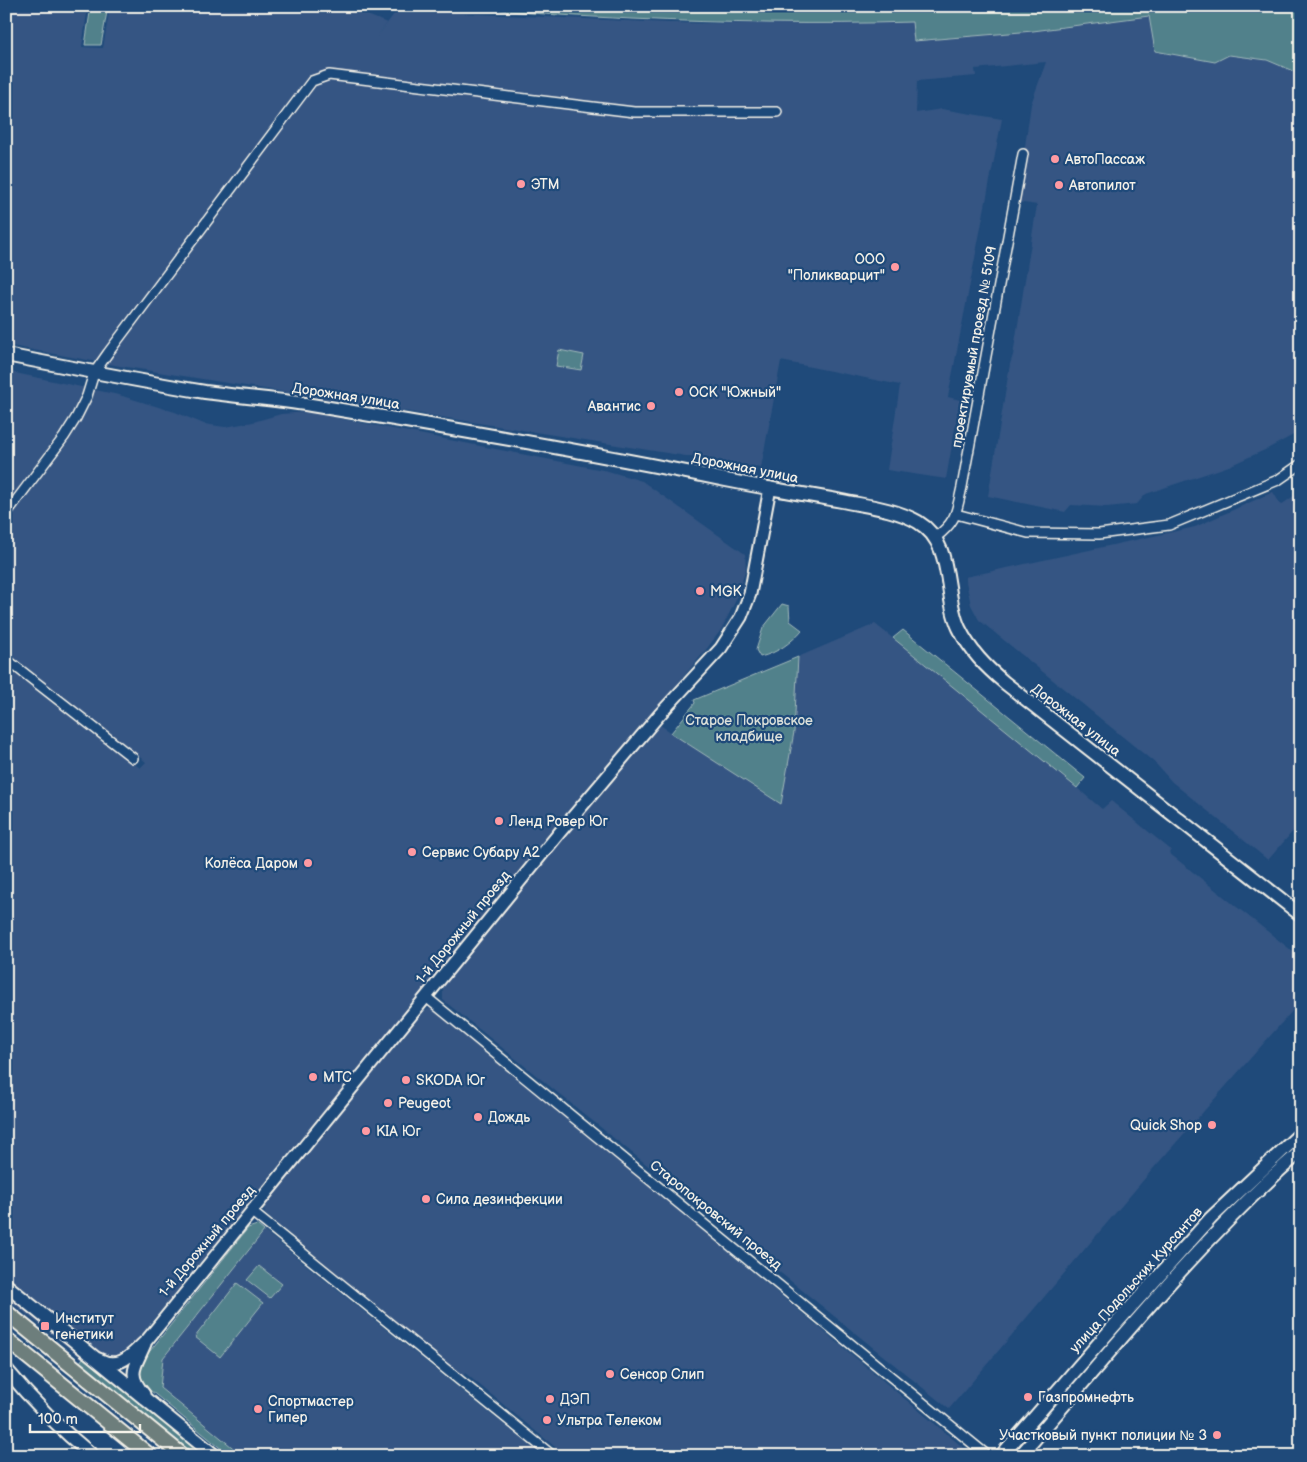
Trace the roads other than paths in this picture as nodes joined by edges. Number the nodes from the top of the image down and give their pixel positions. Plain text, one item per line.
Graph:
1 (777, 112) dead end
2 (1023, 154) dead end
3 (6, 356) edge
4 (94, 373) junction
5 (1301, 464) edge
6 (770, 488) junction
7 (6, 514) edge
8 (956, 514) junction
9 (935, 538) junction
10 (6, 659) edge
11 (133, 758) dead end
12 (1301, 915) edge
13 (426, 997) junction
14 (1301, 1132) edge
15 (1301, 1150) edge
16 (252, 1212) junction
17 (6, 1285) edge
18 (6, 1312) edge
19 (6, 1339) edge
20 (147, 1340) junction
21 (88, 1352) junction
22 (6, 1369) edge
23 (153, 1405) junction
24 (93, 1456) edge
25 (150, 1456) edge
26 (183, 1456) edge
27 (215, 1456) edge
28 (553, 1456) edge
29 (988, 1456) edge
30 (1001, 1456) edge
31 (1020, 1456) edge

1 - 4 street
2 - 8 street, проектируемый проезд № 5109
3 - 4 main road, Дорожная улица
4 - 6 main road, Дорожная улица
4 - 7 street
5 - 8 street
6 - 9 main road, Дорожная улица
6 - 13 street, 1-й Дорожный проезд
8 - 9 street, проектируемый проезд № 5109
9 - 12 main road, Дорожная улица
10 - 11 street
13 - 16 street, 1-й Дорожный проезд
13 - 29 street, Старопокровский проезд
14 - 30 main road, улица Подольских Курсантов
15 - 31 main road, улица Подольских Курсантов
16 - 20 street, 1-й Дорожный проезд
16 - 28 street
17 - 21 main road
18 - 26 main road
19 - 25 main road
20 - 21 street
20 - 23 street
21 - 23 main road
22 - 24 main road
23 - 27 main road

